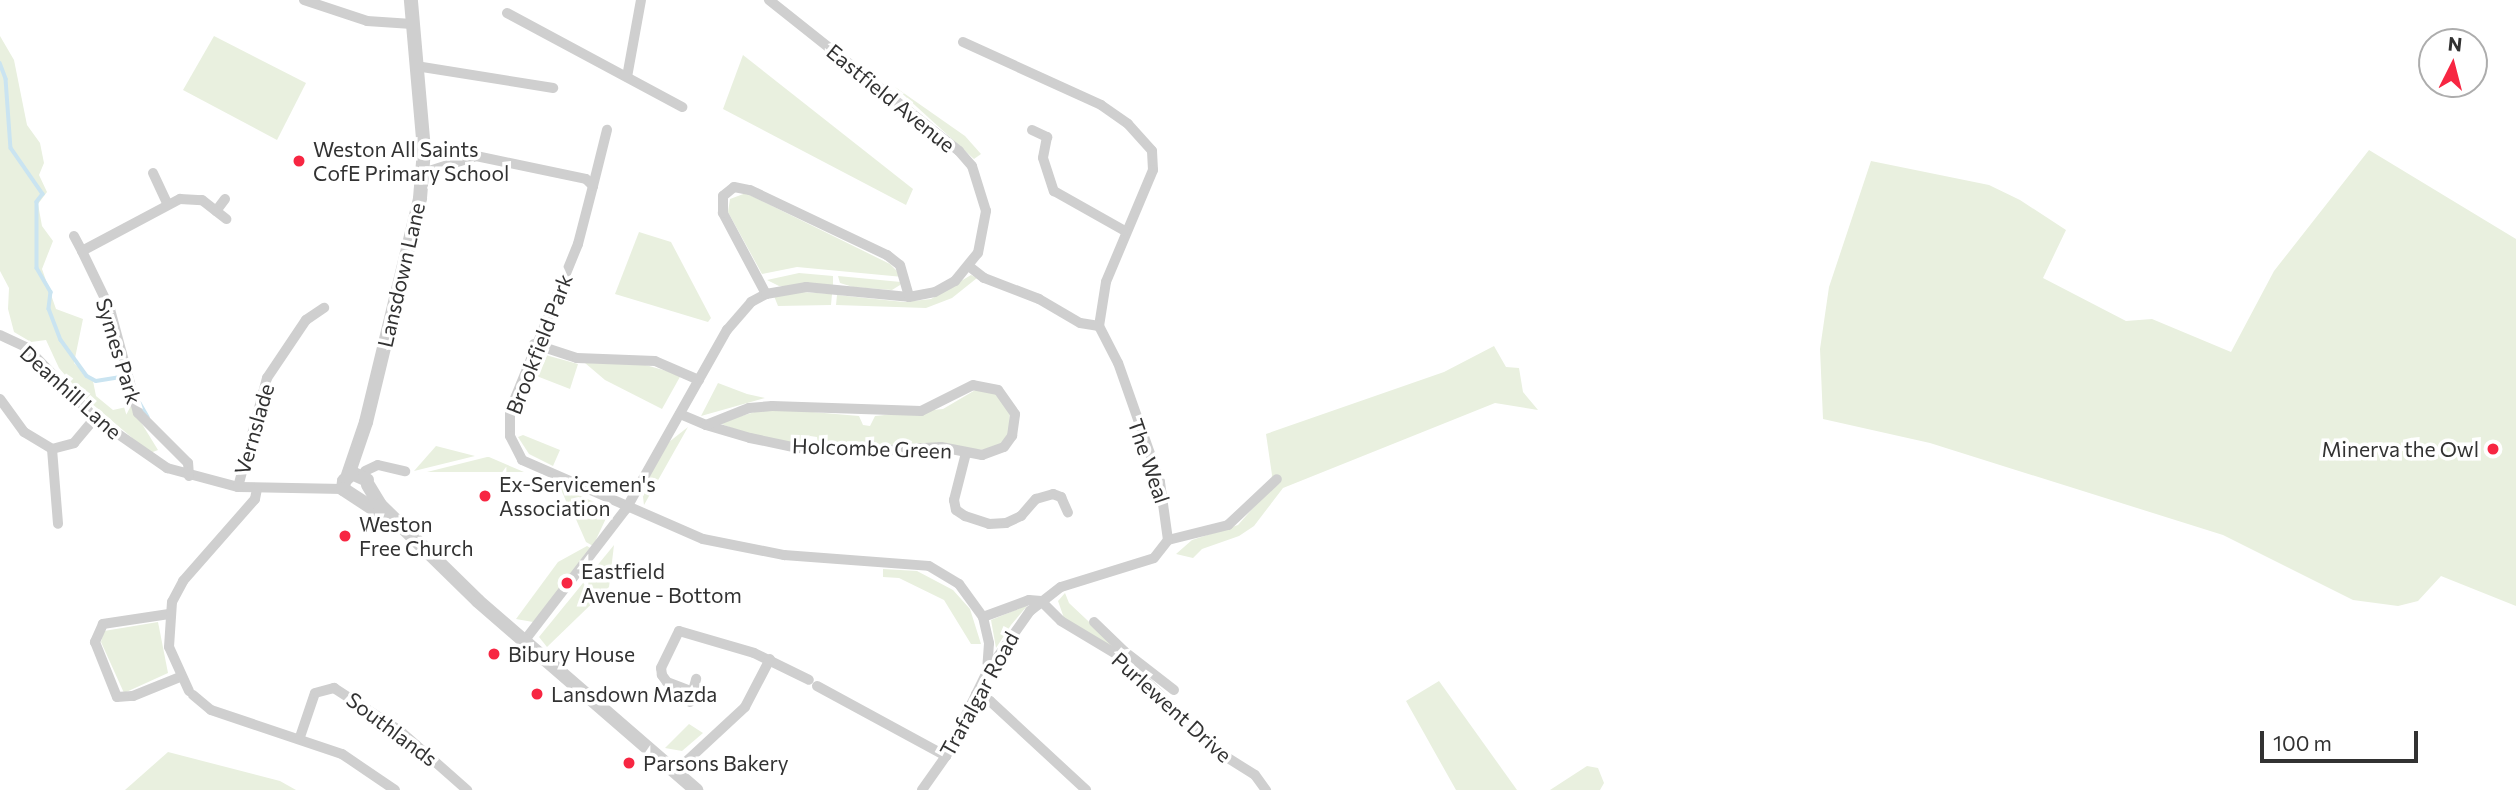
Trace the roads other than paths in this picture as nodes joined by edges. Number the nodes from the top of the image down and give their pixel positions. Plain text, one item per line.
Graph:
1 (304, 0) edge
2 (411, 0) edge
3 (641, 0) edge
4 (769, 0) edge
5 (507, 13) dead end
6 (412, 24) junction
7 (963, 42) dead end
8 (416, 66) junction
9 (626, 77) junction
10 (553, 88) dead end
11 (682, 107) dead end
12 (607, 130) dead end
13 (1032, 130) dead end
14 (153, 173) dead end
15 (423, 173) junction
16 (593, 186) junction
17 (225, 199) dead end
18 (167, 203) junction
19 (216, 211) junction
20 (226, 219) dead end
21 (1125, 230) junction
22 (74, 236) dead end
23 (82, 251) junction
24 (970, 267) junction
25 (766, 294) junction
26 (909, 297) junction
27 (324, 308) dead end
28 (1099, 326) junction
29 (0, 335) edge
30 (534, 344) junction
31 (699, 380) junction
32 (1, 402) edge
33 (680, 414) junction
34 (95, 418) junction
35 (366, 422) junction
36 (706, 425) junction
37 (52, 449) junction
38 (966, 453) junction
39 (405, 471) dead end
40 (188, 476) junction
41 (367, 479) junction
42 (1277, 479) dead end
43 (238, 487) junction
44 (348, 488) junction
45 (257, 489) junction
46 (626, 509) junction
47 (1068, 513) dead end
48 (71, 515) dead end
49 (400, 523) junction
50 (1168, 540) junction
51 (1041, 601) junction
52 (169, 614) junction
53 (984, 617) junction
54 (1094, 622) dead end
55 (525, 640) junction
56 (1123, 654) junction
57 (771, 659) junction
58 (987, 672) junction
59 (180, 677) junction
60 (696, 679) dead end
61 (1174, 690) dead end
62 (976, 694) junction
63 (300, 737) junction
64 (946, 756) junction
65 (676, 771) junction
66 (395, 790) edge
67 (467, 790) edge
68 (696, 790) edge
69 (922, 790) edge
70 (1086, 790) edge
71 (1266, 790) edge

1 - 6 street
2 - 6 street, Lansdown Lane
3 - 9 street
4 - 24 street, Eastfield Avenue
5 - 9 street
6 - 8 street, Lansdown Lane
7 - 21 street
8 - 10 street
8 - 15 street, Lansdown Lane
9 - 11 street
12 - 16 street, Brookfield Park
13 - 21 street
14 - 18 street
15 - 16 street
15 - 35 street, Lansdown Lane
16 - 30 street, Brookfield Park
17 - 19 street
18 - 19 street
18 - 23 street
19 - 20 street
21 - 28 street
22 - 23 street, Symes Park
23 - 40 street, Symes Park
24 - 26 street
24 - 28 street
25 - 26 street
25 - 26 street
25 - 31 street
27 - 43 street, Vernslade
28 - 50 street, The Weal
29 - 34 street, Deanhill Lane
30 - 31 street
30 - 46 street, Brookfield Park
31 - 33 street
32 - 37 street
33 - 36 street, Holcombe Green
33 - 46 street
34 - 37 street
34 - 40 street, Deanhill Lane
35 - 41 street, Lansdown Lane
35 - 44 street, Lansdown Lane
36 - 38 street, Holcombe Green
36 - 38 street, Holcombe Green
37 - 48 street
38 - 47 street
39 - 41 street
40 - 43 street, Deanhill Lane
41 - 44 street
41 - 44 street
41 - 49 street
42 - 50 street
43 - 45 street, Deanhill Lane
44 - 45 street, Deanhill Lane
44 - 49 street
45 - 52 street
46 - 53 street, Brookfield Park
46 - 55 street
49 - 55 street
50 - 51 street
51 - 53 street
51 - 56 street, Purlewent Drive
51 - 58 street, Trafalgar Road
52 - 59 street
52 - 59 street
53 - 58 street, Brookfield Park
54 - 56 street
55 - 65 street
56 - 61 street
56 - 71 street, Purlewent Drive
57 - 60 street
57 - 64 street
57 - 65 street
58 - 62 street, Trafalgar Road
59 - 63 street
62 - 64 street, Trafalgar Road
62 - 70 street
63 - 66 street
63 - 67 street, Southlands
64 - 69 street, Trafalgar Road
65 - 68 street

